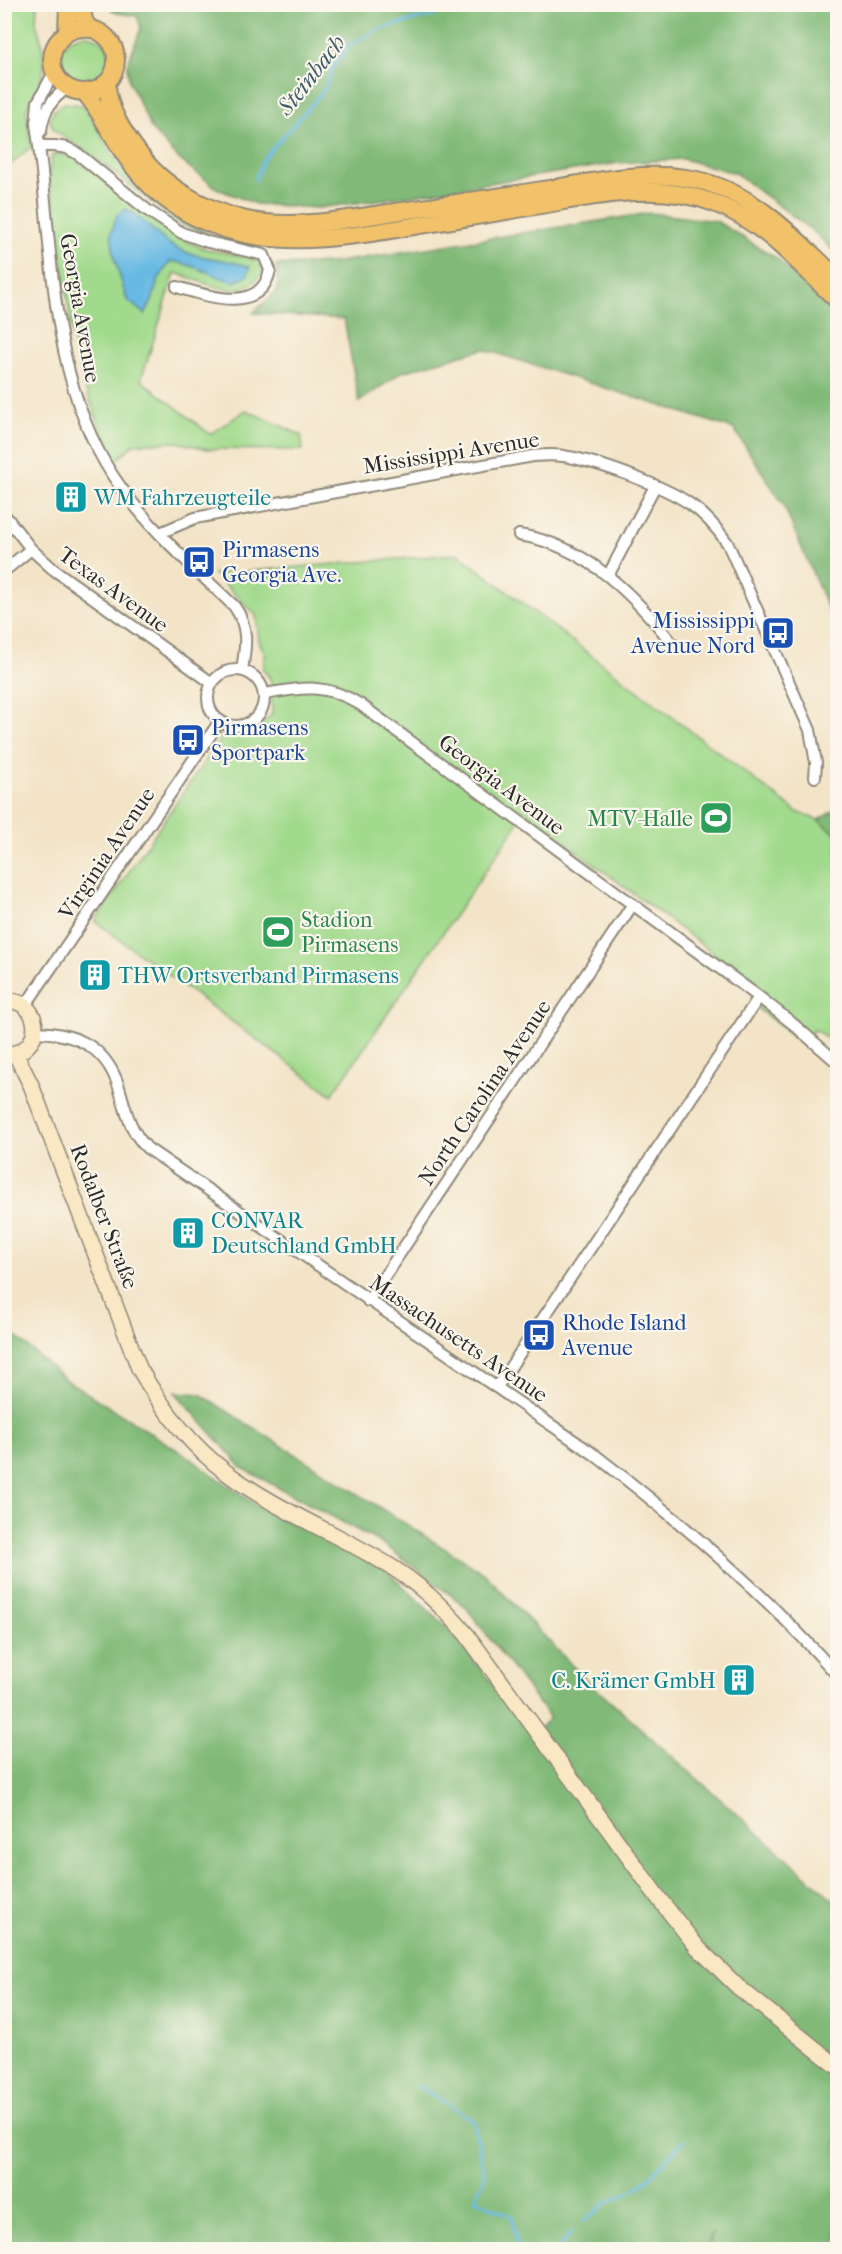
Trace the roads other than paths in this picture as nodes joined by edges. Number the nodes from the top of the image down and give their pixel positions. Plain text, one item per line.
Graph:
1 (68, 4) edge
2 (81, 4) edge
3 (89, 28) junction
4 (68, 33) junction
5 (54, 72) junction
6 (107, 83) junction
7 (68, 88) junction
8 (85, 93) junction
9 (39, 146) junction
10 (837, 279) edge
11 (177, 287) dead end
12 (837, 301) edge
13 (655, 486) junction
14 (4, 514) edge
15 (159, 533) junction
16 (519, 535) dead end
17 (31, 549) junction
18 (4, 571) edge
19 (608, 576) junction
20 (676, 648) dead end
21 (242, 670) junction
22 (212, 683) junction
23 (265, 694) junction
24 (220, 721) junction
25 (815, 777) dead end
26 (633, 904) junction
27 (759, 997) junction
28 (4, 1001) edge
29 (25, 1006) junction
30 (35, 1032) junction
31 (10, 1054) edge
32 (837, 1063) edge
33 (368, 1301) junction
34 (498, 1387) junction
35 (837, 1676) edge
36 (837, 2067) edge

1 - 4 main road
2 - 3 main road
3 - 4 main road
3 - 6 main road
4 - 5 main road
5 - 7 main road
5 - 9 street, Georgia Avenue
6 - 8 main road
6 - 10 main road
7 - 8 main road
7 - 9 street, Georgia Avenue
8 - 12 main road
9 - 11 street
9 - 15 street, Georgia Avenue
13 - 15 street, Mississippi Avenue
13 - 19 street
13 - 25 street, Mississippi Avenue
14 - 17 street, Texas Avenue
15 - 21 street, Georgia Avenue
16 - 19 street
17 - 18 street
17 - 22 street, Texas Avenue
19 - 20 street
21 - 22 street
21 - 23 street
22 - 24 street
23 - 24 street
23 - 26 street, Georgia Avenue
24 - 29 street, Virginia Avenue
26 - 27 street, Georgia Avenue
26 - 33 street, North Carolina Avenue
27 - 32 street, Georgia Avenue
27 - 34 street
28 - 29 main road
29 - 30 main road
30 - 31 main road, Rodalber Straße
30 - 33 street, Massachusetts Avenue
31 - 36 main road, Rodalber Straße
33 - 34 street, Massachusetts Avenue
34 - 35 street, Massachusetts Avenue

